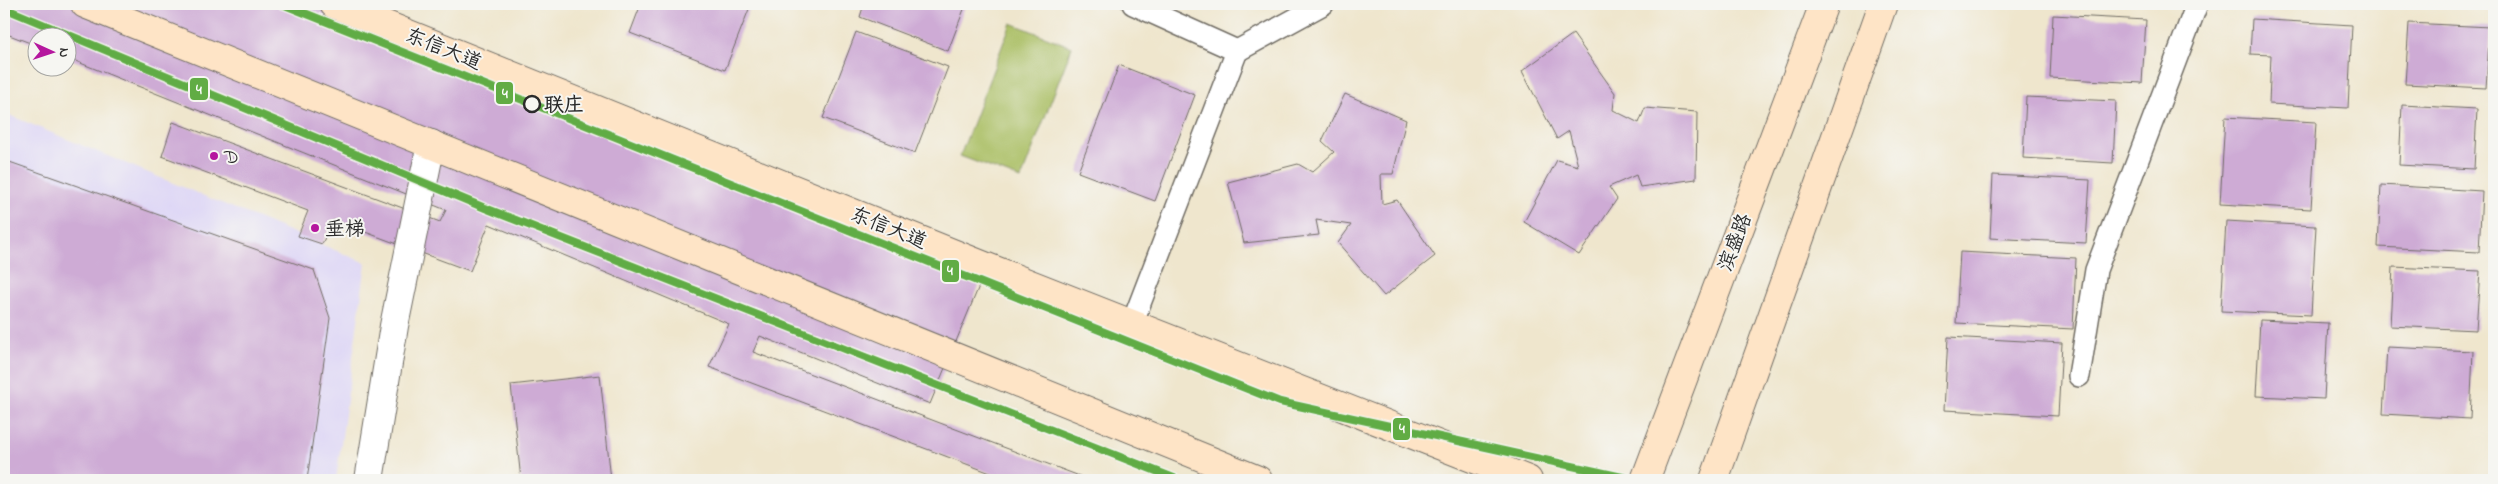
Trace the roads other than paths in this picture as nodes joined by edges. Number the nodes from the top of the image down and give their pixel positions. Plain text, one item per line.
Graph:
1 (85, 4) edge
2 (334, 4) edge
3 (1132, 4) edge
4 (1322, 4) edge
5 (1824, 4) edge
6 (1883, 4) edge
7 (2197, 4) edge
8 (1237, 51) junction
9 (431, 144) junction
10 (1132, 324) junction
11 (2079, 376) dead end
12 (369, 480) edge
13 (1258, 480) edge
14 (1528, 480) edge
15 (1645, 480) edge
16 (1714, 480) edge

1 - 9 main road
2 - 10 main road, 东信大道
3 - 8 lane
4 - 8 lane
5 - 15 main road, 滨盛路
6 - 16 main road
7 - 11 lane
8 - 10 lane
9 - 12 street
9 - 13 main road
10 - 14 main road, 东信大道

